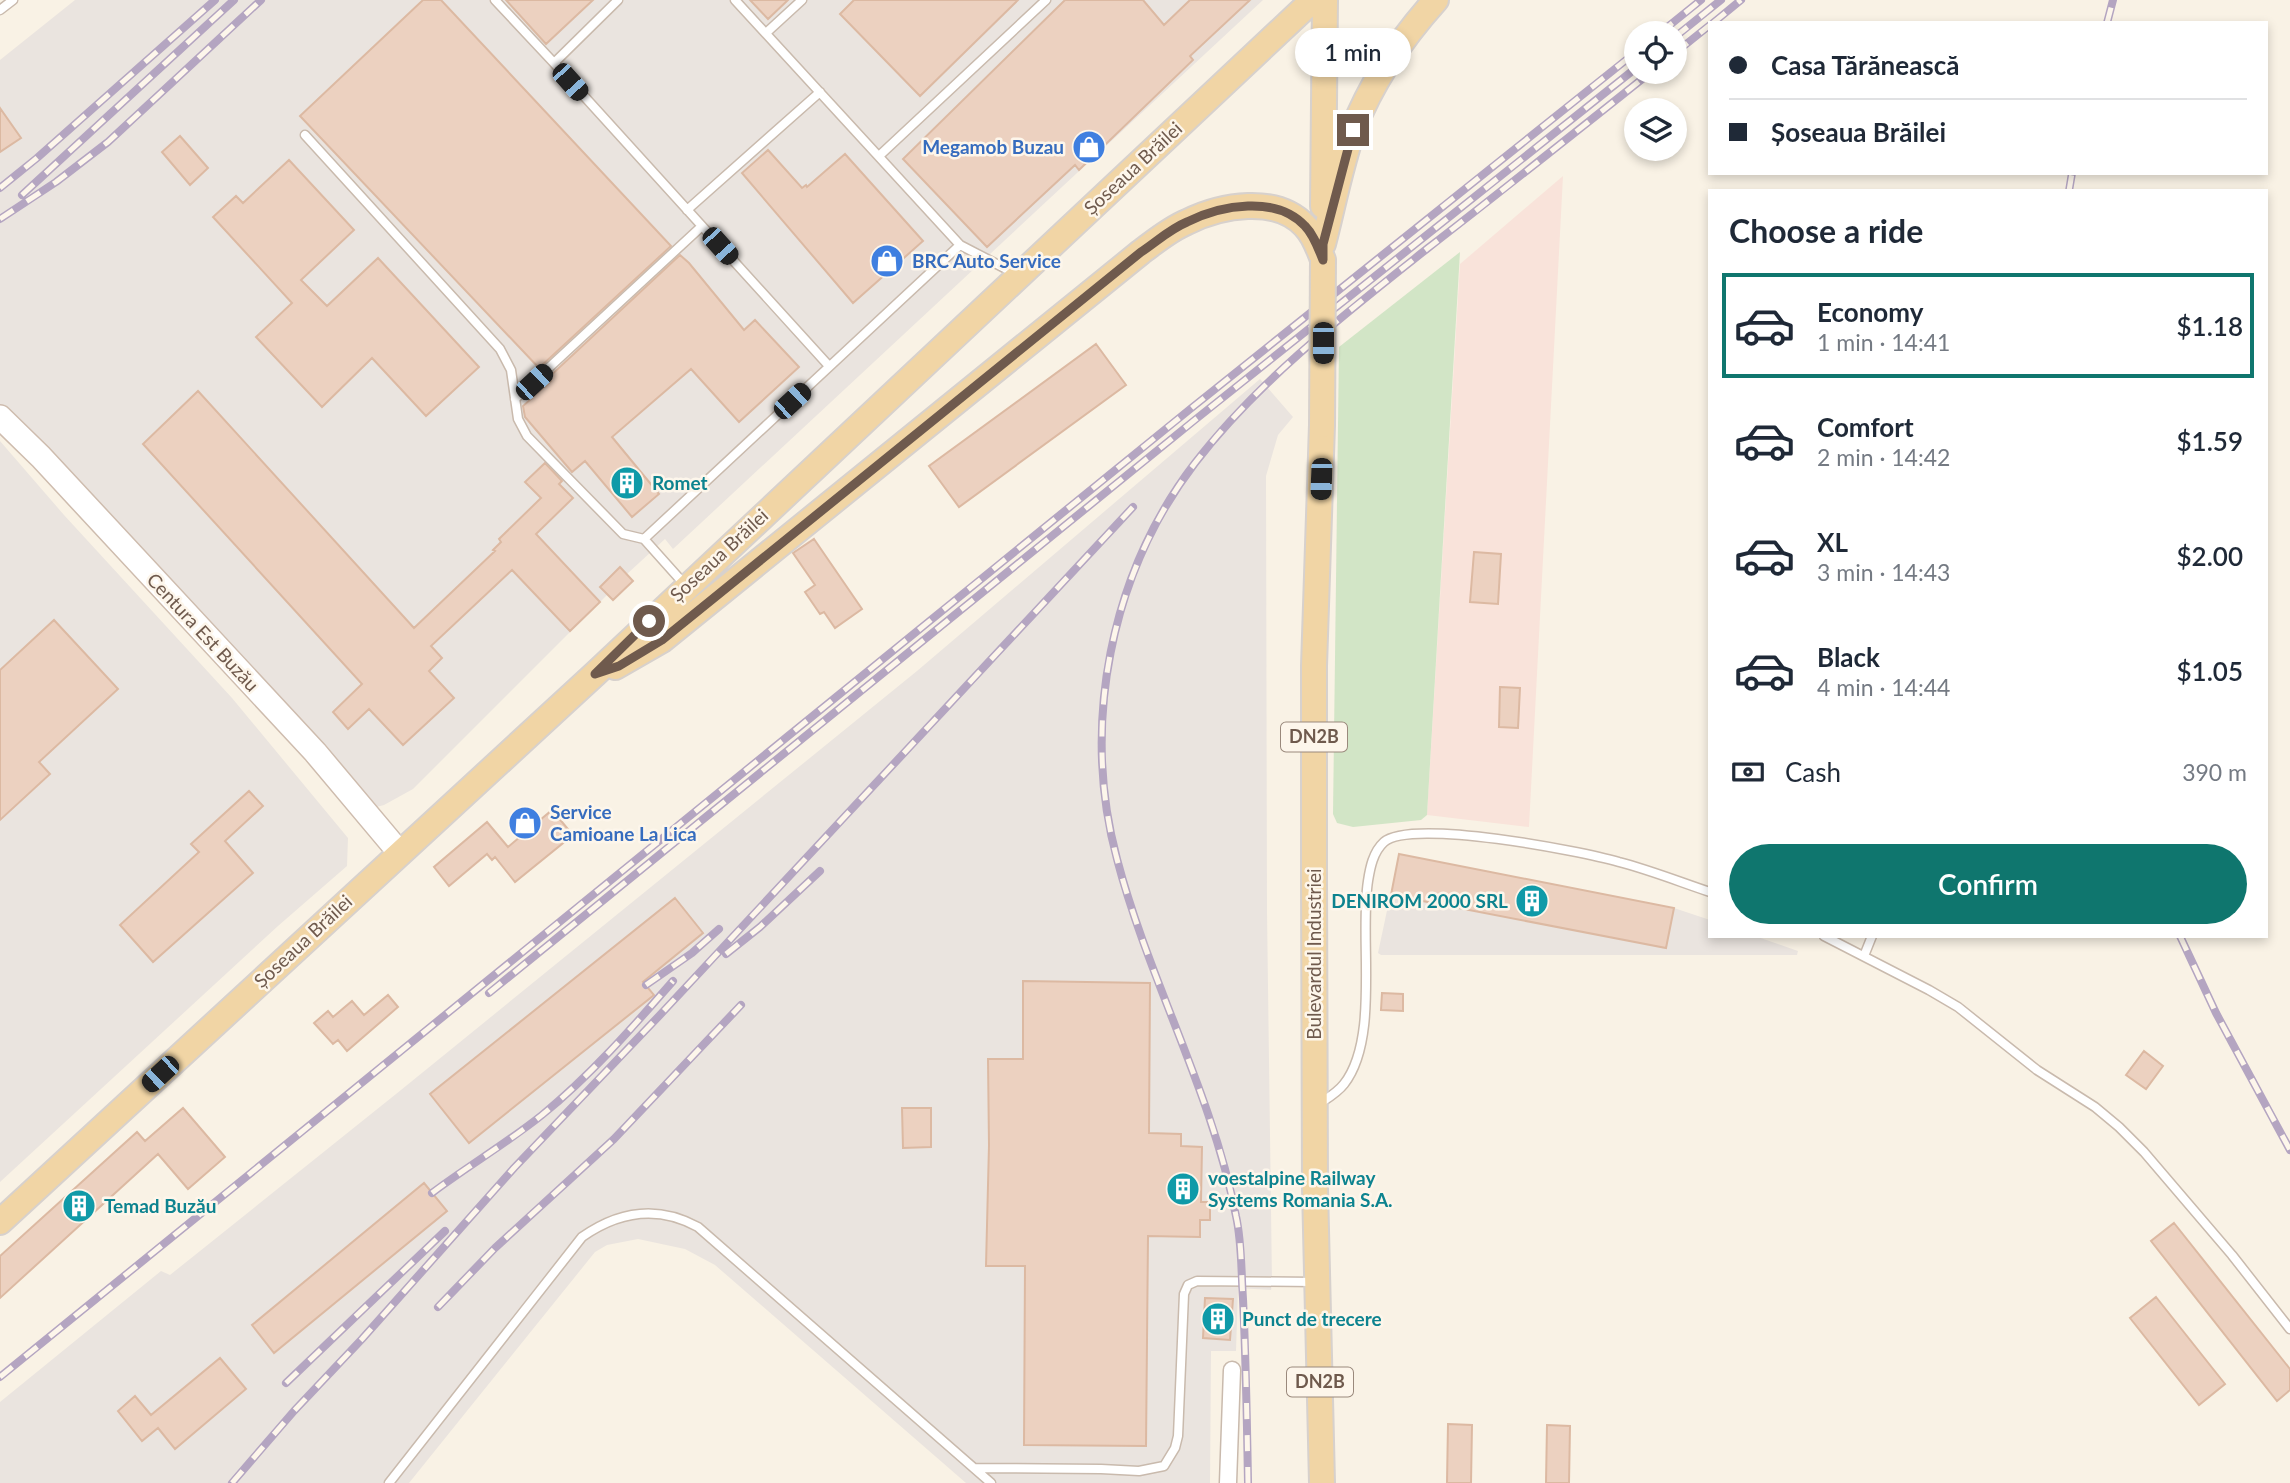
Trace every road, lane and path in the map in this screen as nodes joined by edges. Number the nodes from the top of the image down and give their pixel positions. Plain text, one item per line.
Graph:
1 (13, 0) edge
2 (495, 0) edge
3 (618, 0) edge
4 (735, 0) edge
5 (802, 0) edge
6 (1046, 0) edge
7 (1313, 0) edge
8 (1325, 0) edge
9 (1436, 0) edge
10 (0, 10) edge
11 (766, 33) junction
12 (554, 63) junction
13 (820, 92) junction
14 (305, 135) dead end
15 (878, 156) junction
16 (687, 210) junction
17 (702, 226) junction
18 (960, 245) junction
19 (1323, 252) junction
20 (1018, 275) junction
21 (829, 366) junction
22 (515, 399) junction
23 (0, 417) edge
24 (644, 539) junction
25 (686, 586) junction
26 (595, 674) junction
27 (400, 852) junction
28 (1708, 891) edge
29 (1828, 938) edge
30 (1871, 938) edge
31 (1864, 956) junction
32 (1315, 1106) junction
33 (0, 1222) edge
34 (1318, 1281) junction
35 (2290, 1329) edge
36 (1232, 1370) dead end
37 (974, 1468) junction
38 (388, 1483) edge
39 (991, 1483) edge
40 (1228, 1483) edge
41 (1322, 1483) edge

1 - 10 lane
2 - 12 lane
3 - 12 lane
4 - 11 lane
5 - 11 lane
6 - 15 lane
7 - 20 main road, Șoseaua Brăilei
8 - 19 main road, DN2B
9 - 19 main road, DN2B
11 - 13 lane
12 - 16 lane
13 - 15 lane
13 - 16 lane
14 - 22 lane
15 - 18 lane
16 - 17 lane
17 - 21 lane
17 - 22 lane
18 - 20 lane
18 - 21 lane
19 - 26 main road, DN2B
19 - 32 main road, Bulevardul Industriei / DN2B, bridge
20 - 25 main road, Șoseaua Brăilei
21 - 24 lane
22 - 24 lane
23 - 27 main road, Centura Est Buzău
24 - 25 lane
25 - 26 main road, Șoseaua Brăilei
26 - 27 main road, Șoseaua Brăilei
27 - 33 main road, Șoseaua Brăilei
28 - 32 lane
29 - 31 lane
30 - 31 lane
31 - 35 lane
32 - 34 main road, Bulevardul Industriei / DN2B
34 - 37 lane
34 - 41 main road, Bulevardul Industriei / DN2B
36 - 40 street
37 - 38 lane
37 - 39 lane

